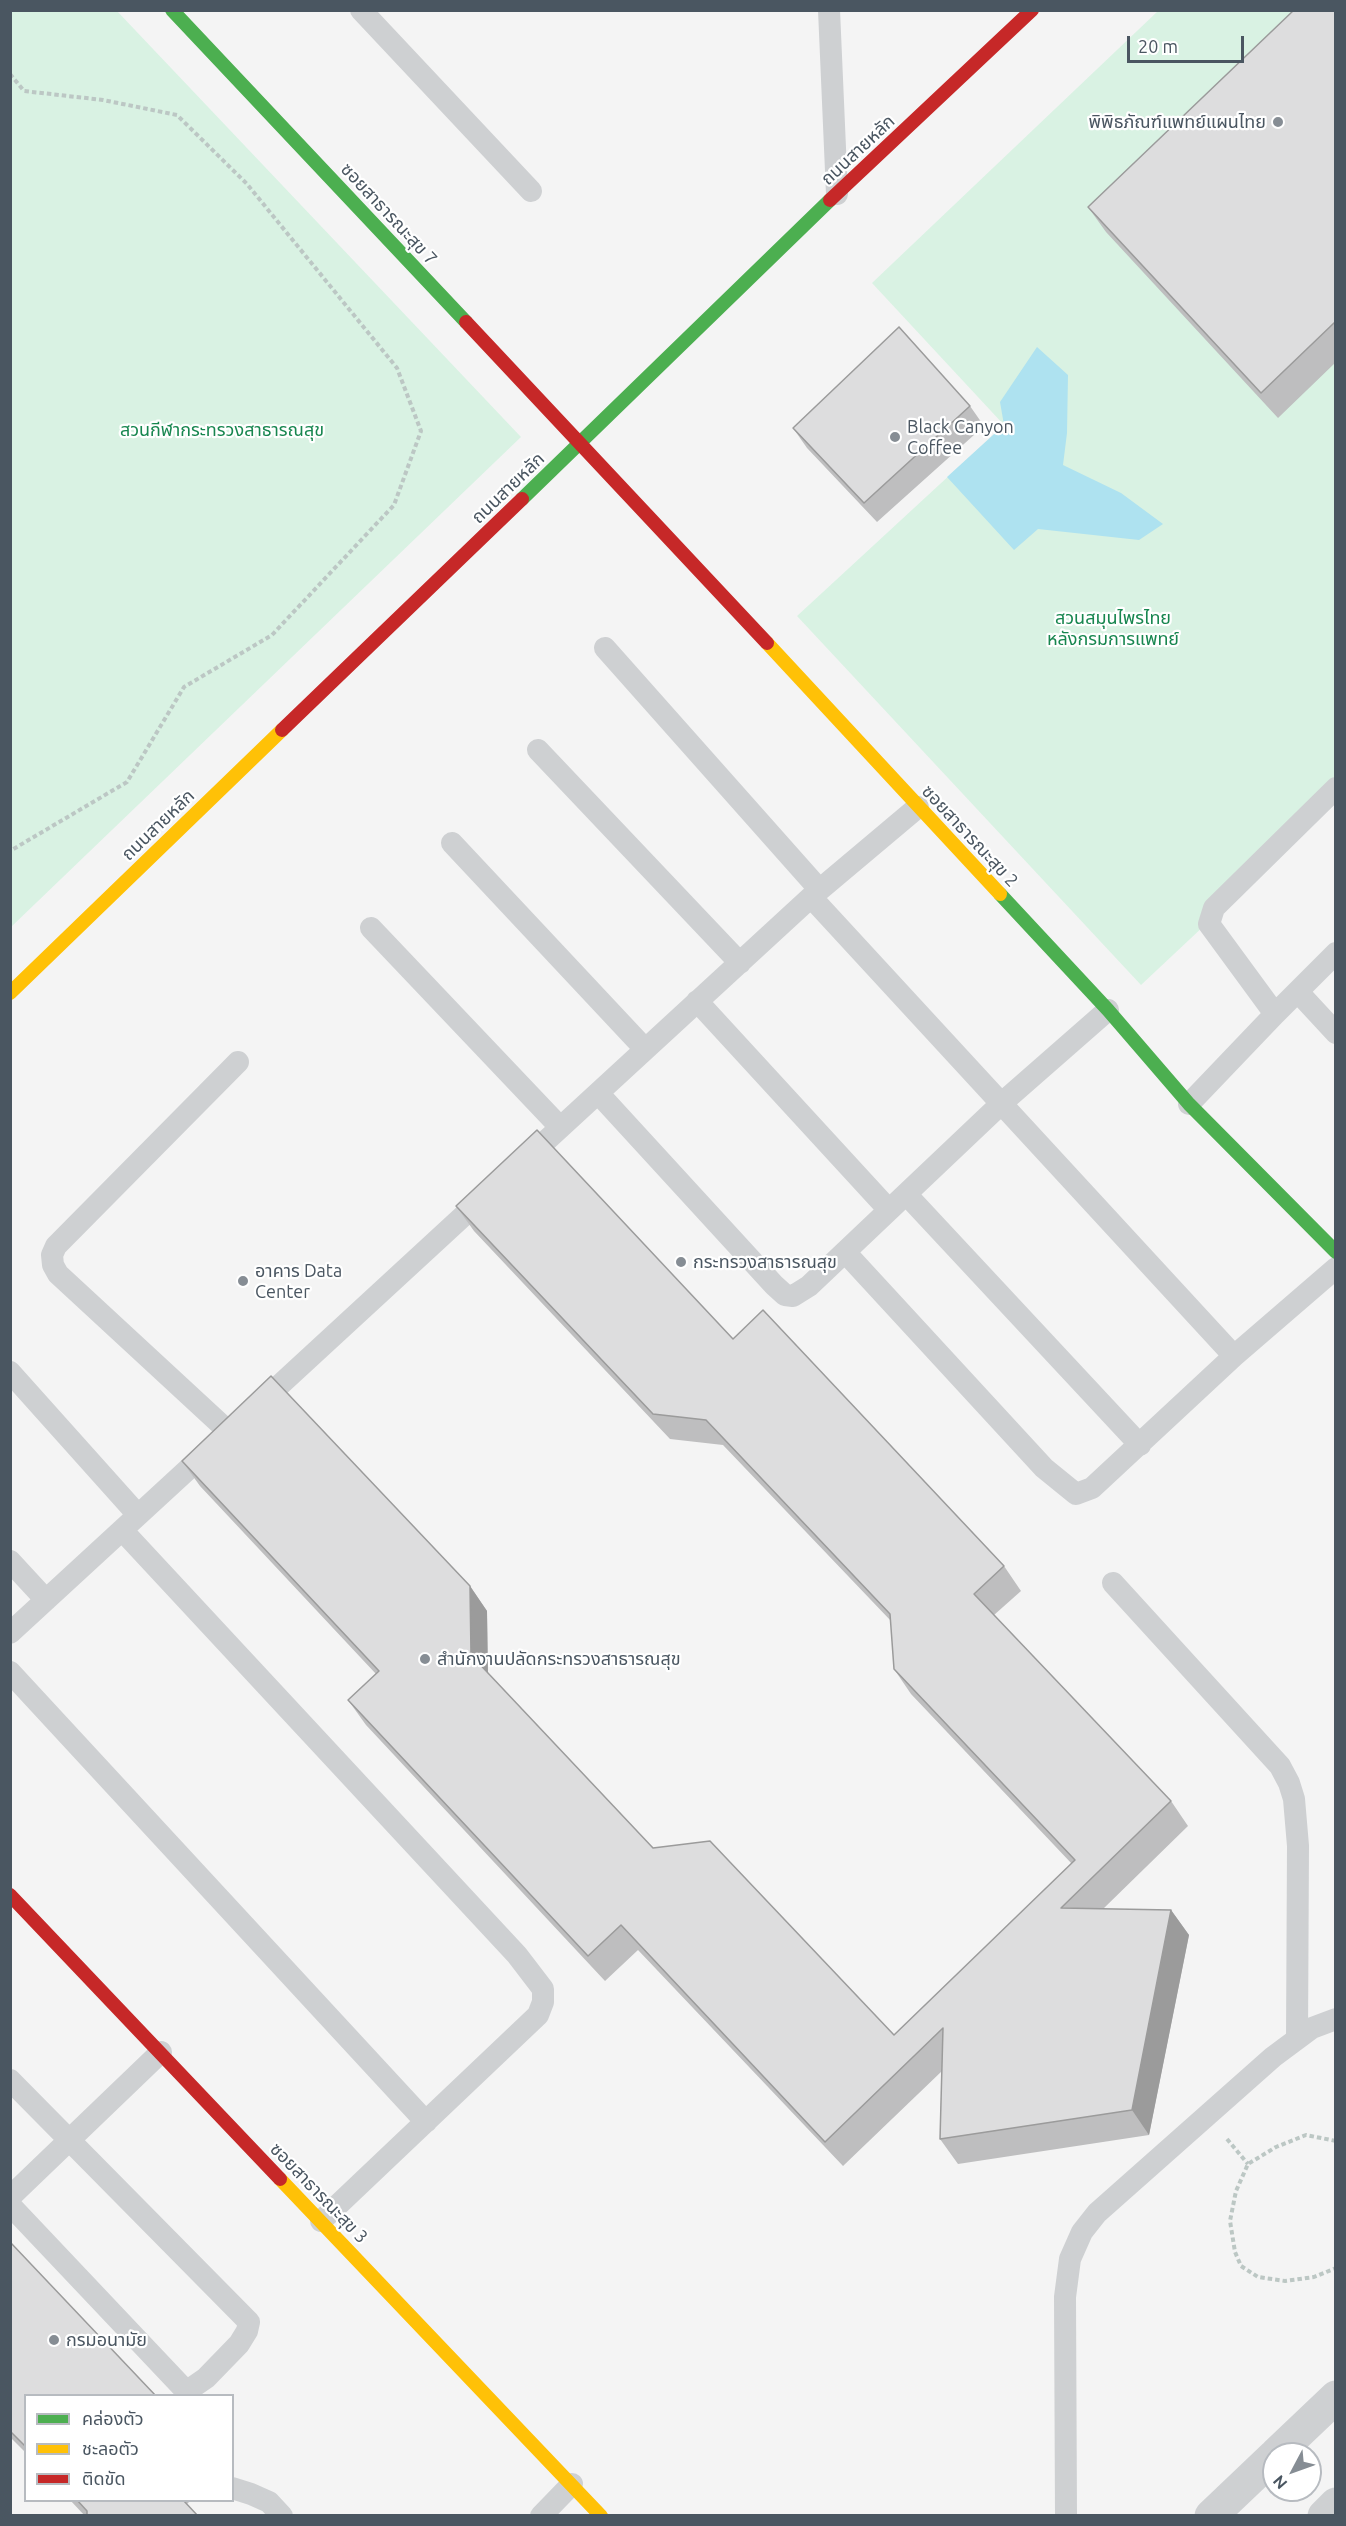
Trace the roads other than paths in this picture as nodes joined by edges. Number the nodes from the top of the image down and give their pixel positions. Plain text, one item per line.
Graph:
1 (171, 10) edge
2 (361, 10) edge
3 (830, 10) edge
4 (1032, 10) edge
5 (531, 191) dead end
6 (837, 194) junction
7 (580, 443) junction
8 (605, 648) dead end
9 (538, 750) dead end
10 (1335, 788) edge
11 (918, 807) junction
12 (452, 843) dead end
13 (815, 893) junction
14 (371, 928) dead end
15 (1335, 953) edge
16 (740, 963) junction
17 (1298, 992) junction
18 (10, 993) edge
19 (697, 1002) junction
20 (1108, 1010) junction
21 (1275, 1014) junction
22 (1335, 1033) edge
23 (645, 1049) junction
24 (238, 1062) dead end
25 (598, 1093) junction
26 (1003, 1102) junction
27 (1189, 1104) junction
28 (560, 1127) junction
29 (906, 1194) junction
30 (889, 1210) junction
31 (845, 1252) junction
32 (1335, 1252) edge
33 (1335, 1268) edge
34 (1234, 1356) junction
35 (10, 1372) edge
36 (229, 1432) junction
37 (1140, 1445) junction
38 (138, 1515) junction
39 (122, 1530) junction
40 (10, 1561) edge
41 (1113, 1583) dead end
42 (46, 1600) junction
43 (10, 1633) edge
44 (10, 1672) edge
45 (10, 1895) edge
46 (1335, 2019) edge
47 (1297, 2038) junction
48 (161, 2052) junction
49 (10, 2080) edge
50 (426, 2122) junction
51 (69, 2141) junction
52 (10, 2197) edge
53 (10, 2205) edge
54 (321, 2221) junction
55 (1335, 2397) edge
56 (1288, 2442) edge
57 (1262, 2467) edge
58 (572, 2484) junction
59 (234, 2489) edge
60 (1335, 2504) edge
61 (282, 2516) edge
62 (542, 2516) edge
63 (601, 2516) edge
64 (1066, 2516) edge
65 (1211, 2516) edge
66 (1324, 2516) edge

1 - 7 street, ซอยสาธารณะสุข 7
2 - 5 lane
3 - 6 lane
4 - 6 street, ถนนสายหลัก
6 - 7 street, ถนนสายหลัก
7 - 11 street, ซอยสาธารณะสุข 2
7 - 18 street, ถนนสายหลัก
8 - 13 lane
9 - 16 lane
10 - 21 lane
11 - 13 lane
11 - 20 street, ซอยสาธารณะสุข 2
12 - 23 lane
13 - 16 lane
13 - 26 lane
14 - 28 lane
15 - 17 lane
16 - 19 lane
17 - 21 lane
17 - 22 lane
19 - 23 lane
19 - 30 lane
20 - 26 lane
20 - 27 street, ซอยสาธารณะสุข 2
21 - 27 lane
23 - 25 lane
24 - 36 lane
25 - 28 lane
25 - 31 lane
26 - 29 lane
26 - 34 lane
27 - 32 street, ซอยสาธารณะสุข 2
28 - 36 lane
29 - 30 lane
29 - 37 lane
30 - 31 lane
31 - 37 lane
33 - 34 lane
34 - 37 lane
35 - 38 lane
36 - 38 lane
38 - 39 lane
39 - 42 lane
39 - 50 lane
40 - 42 lane
41 - 47 lane
42 - 43 lane
44 - 50 lane
45 - 48 street, ซอยสาธารณะสุข 3
46 - 47 lane
47 - 64 lane
48 - 51 lane
48 - 54 street, ซอยสาธารณะสุข 3
49 - 51 lane
50 - 54 lane
51 - 52 lane
51 - 53 lane
54 - 58 street, ซอยสาธารณะสุข 3
55 - 56 street
57 - 65 street
58 - 62 lane
58 - 63 street, ซอยสาธารณะสุข 3
59 - 61 lane
60 - 66 street

